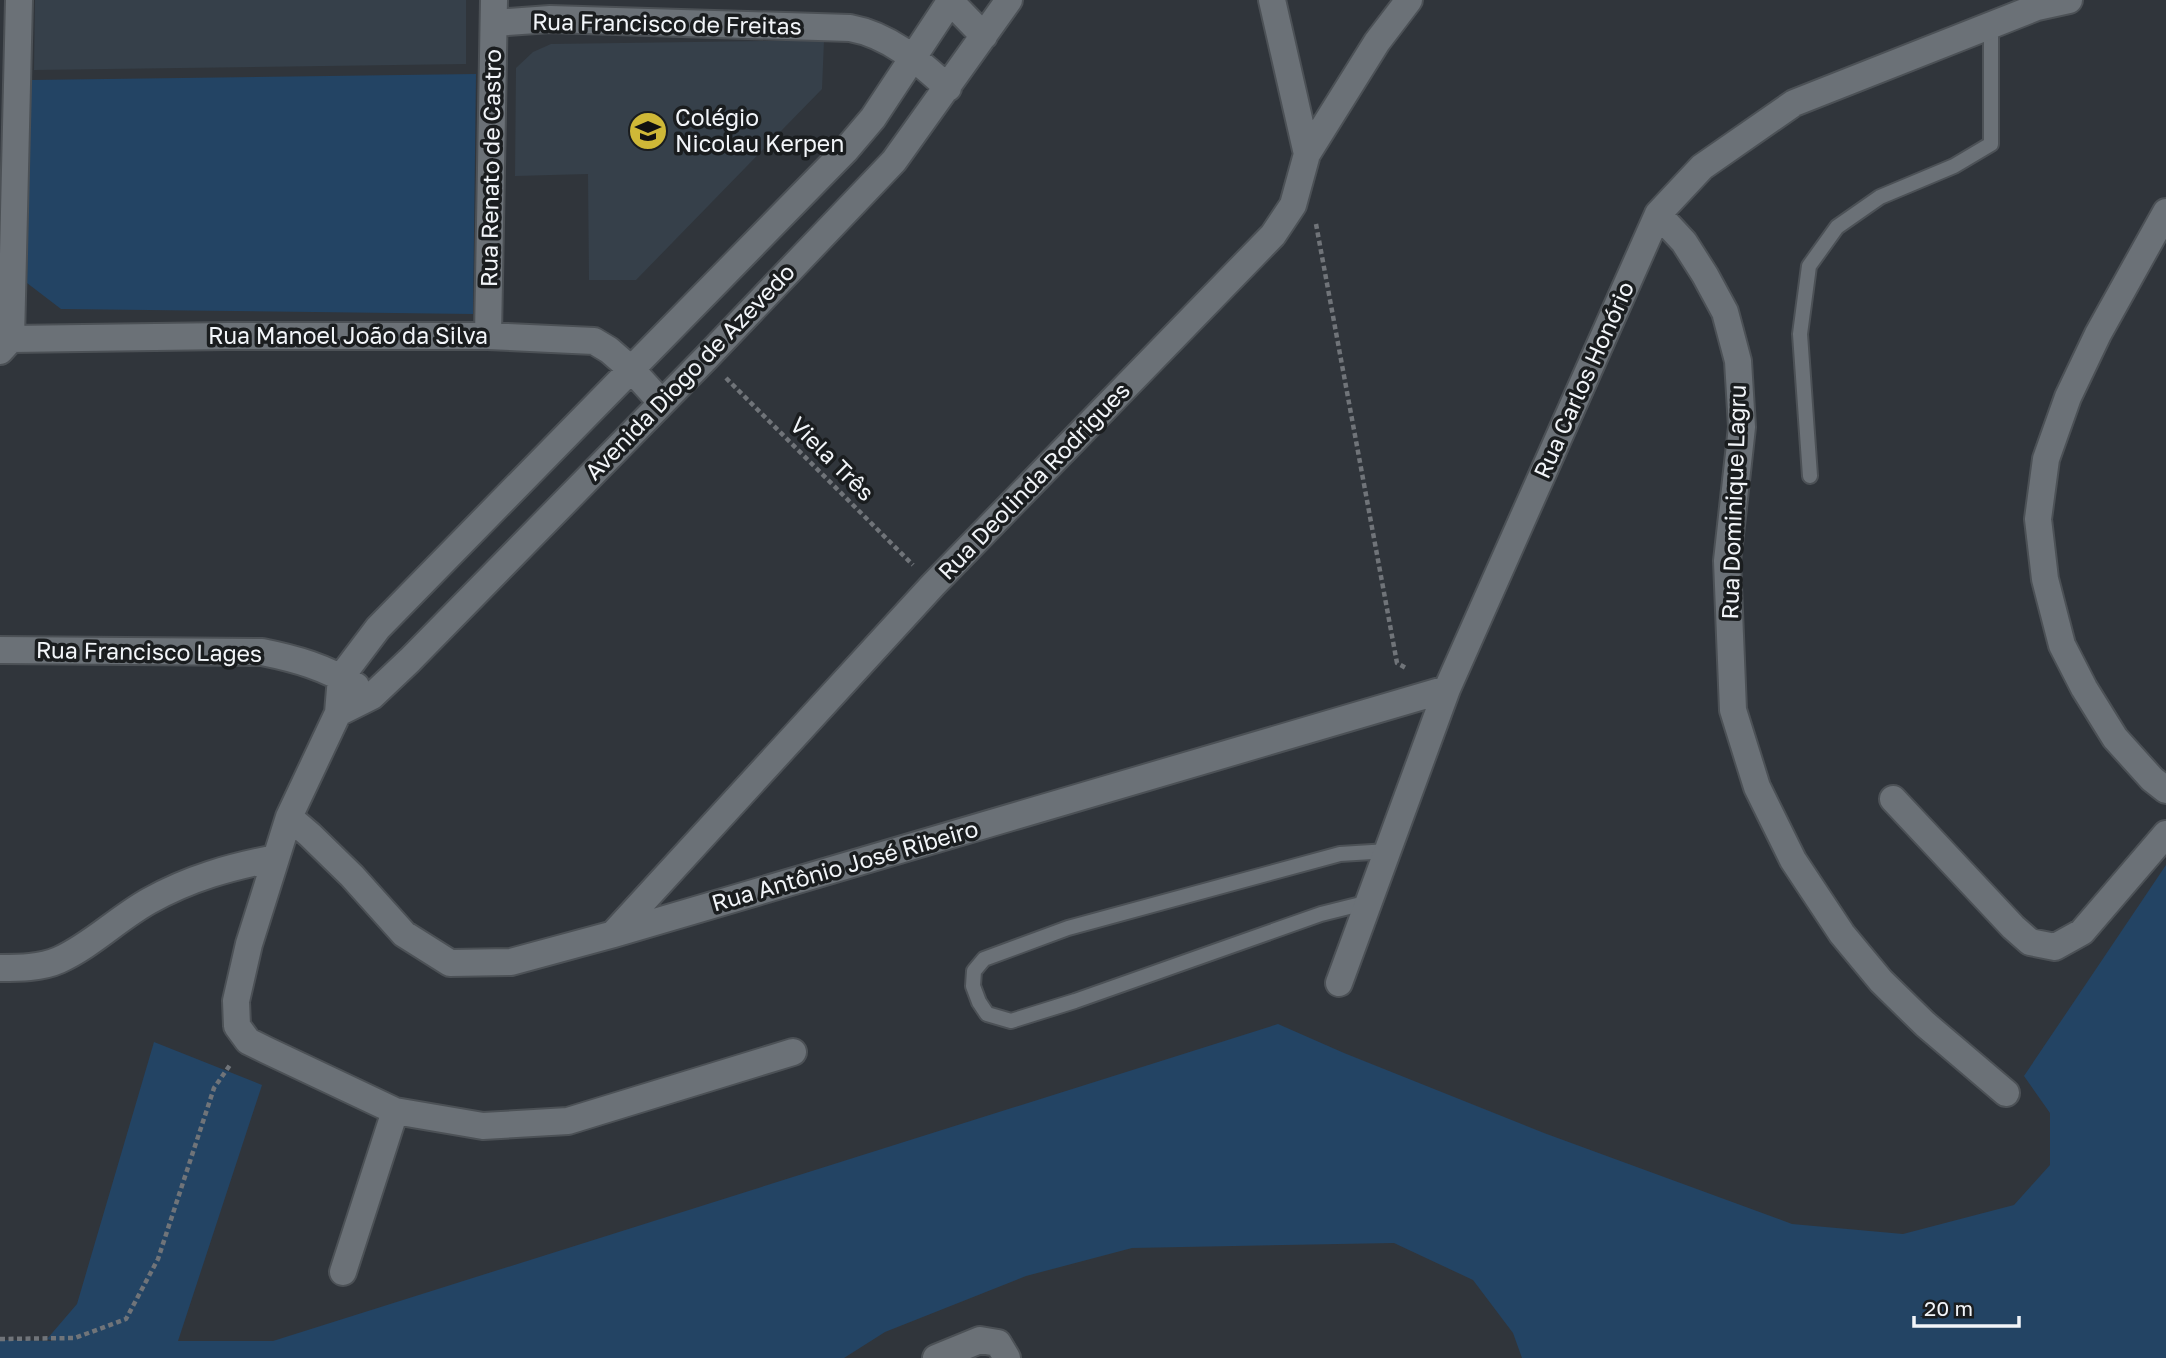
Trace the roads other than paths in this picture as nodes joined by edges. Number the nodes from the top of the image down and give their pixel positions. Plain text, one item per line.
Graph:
1 (19, 0) edge
2 (1009, 0) edge
3 (1272, 0) edge
4 (1409, 0) edge
5 (2069, 0) edge
6 (950, 1) edge
7 (494, 11) edge
8 (1991, 26) junction
9 (984, 36) junction
10 (913, 57) junction
11 (948, 88) junction
12 (1307, 154) junction
13 (2166, 212) edge
14 (1658, 214) junction
15 (488, 336) junction
16 (663, 338) junction
17 (6, 345) edge
18 (706, 358) junction
19 (632, 370) junction
20 (661, 402) junction
21 (1810, 476) dead end
22 (0, 650) edge
23 (341, 677) junction
24 (1447, 689) junction
25 (372, 696) junction
26 (338, 713) junction
27 (2166, 790) edge
28 (1893, 799) dead end
29 (289, 817) junction
30 (2166, 834) edge
31 (1388, 851) junction
32 (276, 858) junction
33 (1369, 902) junction
34 (614, 934) junction
35 (0, 968) edge
36 (1339, 983) dead end
37 (793, 1052) dead end
38 (2006, 1093) dead end
39 (395, 1111) junction
40 (343, 1272) dead end
41 (936, 1358) edge
42 (1007, 1358) edge

1 - 17 street
2 - 9 street, Avenida Diogo de Azevedo
3 - 12 street
4 - 12 street, Rua Deolinda Rodrigues
5 - 8 street, Rua Carlos Honório
6 - 9 street
6 - 10 street, Avenida Diogo de Azevedo
7 - 10 street, Rua Francisco de Freitas
7 - 15 street, Rua Renato de Castro
8 - 14 street, Rua Carlos Honório
8 - 21 lane
9 - 11 street, Avenida Diogo de Azevedo
10 - 11 street, Rua Francisco de Freitas
10 - 16 street, Avenida Diogo de Azevedo
11 - 18 street, Avenida Diogo de Azevedo
12 - 34 street, Rua Deolinda Rodrigues
13 - 27 street
14 - 24 street, Rua Carlos Honório
14 - 38 street, Rua Dominique Lagru
15 - 17 street, Rua Manoel João da Silva
15 - 19 street, Rua Manoel João da Silva
16 - 18 street
16 - 19 street, Avenida Diogo de Azevedo
18 - 20 street, Avenida Diogo de Azevedo
19 - 20 street, Rua Manoel João da Silva
19 - 23 street, Avenida Diogo de Azevedo
20 - 25 street, Avenida Diogo de Azevedo
22 - 23 street, Rua Francisco Lages
23 - 25 street, Rua Francisco Lages
23 - 26 street
24 - 31 street, Rua Carlos Honório
24 - 34 street, Rua Antônio José Ribeiro
25 - 26 street, Avenida Diogo de Azevedo
26 - 29 street
28 - 30 street
29 - 32 street
29 - 34 street, Rua Antônio José Ribeiro
31 - 33 street, Rua Carlos Honório
31 - 33 lane
32 - 35 street
32 - 39 street
33 - 36 street, Rua Carlos Honório
37 - 39 street
39 - 40 street
41 - 42 street

